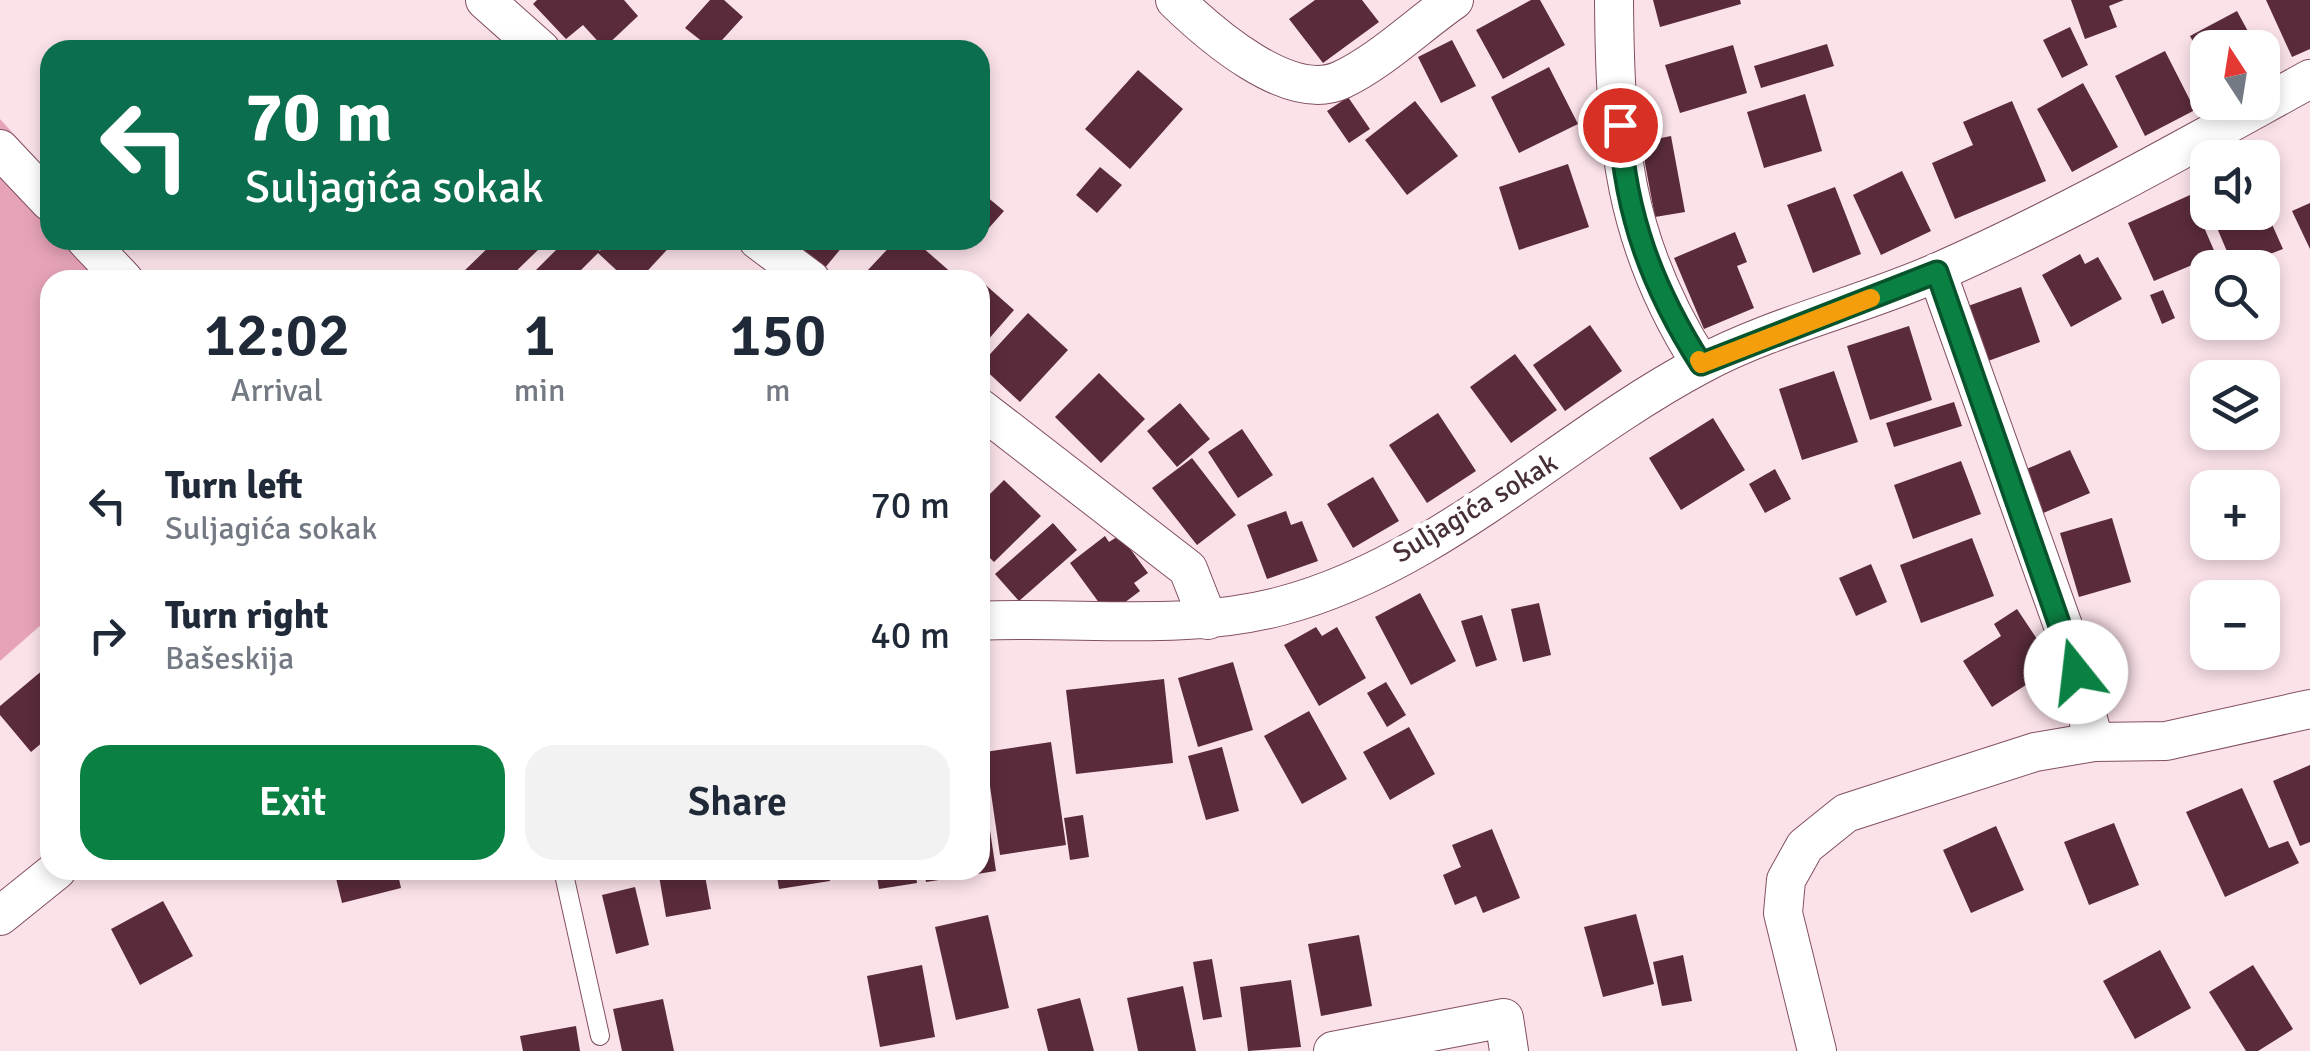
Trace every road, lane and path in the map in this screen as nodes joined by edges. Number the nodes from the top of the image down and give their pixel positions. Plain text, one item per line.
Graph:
1 (485, 0) edge
2 (1175, 0) edge
3 (1454, 0) edge
4 (1614, 0) edge
5 (530, 40) edge
6 (2310, 80) edge
7 (0, 149) edge
8 (40, 191) edge
9 (96, 250) edge
10 (771, 250) edge
11 (114, 270) edge
12 (798, 270) edge
13 (1937, 272) junction
14 (1701, 364) junction
15 (990, 416) edge
16 (1208, 620) junction
17 (990, 621) edge
18 (2310, 709) edge
19 (2094, 742) junction
20 (45, 880) edge
21 (565, 880) edge
22 (0, 916) edge
23 (600, 1036) dead end
24 (1333, 1051) edge
25 (1508, 1051) edge
26 (1816, 1051) edge

1 - 5 street
2 - 3 street
4 - 14 street
6 - 13 street, Suljagića sokak
7 - 8 street
9 - 11 street
10 - 12 street
13 - 14 street, Suljagića sokak
13 - 19 street
14 - 16 street, Suljagića sokak
15 - 16 street
16 - 17 street, Suljagića sokak
18 - 19 street
19 - 26 street
20 - 22 street
21 - 23 lane
24 - 25 street

